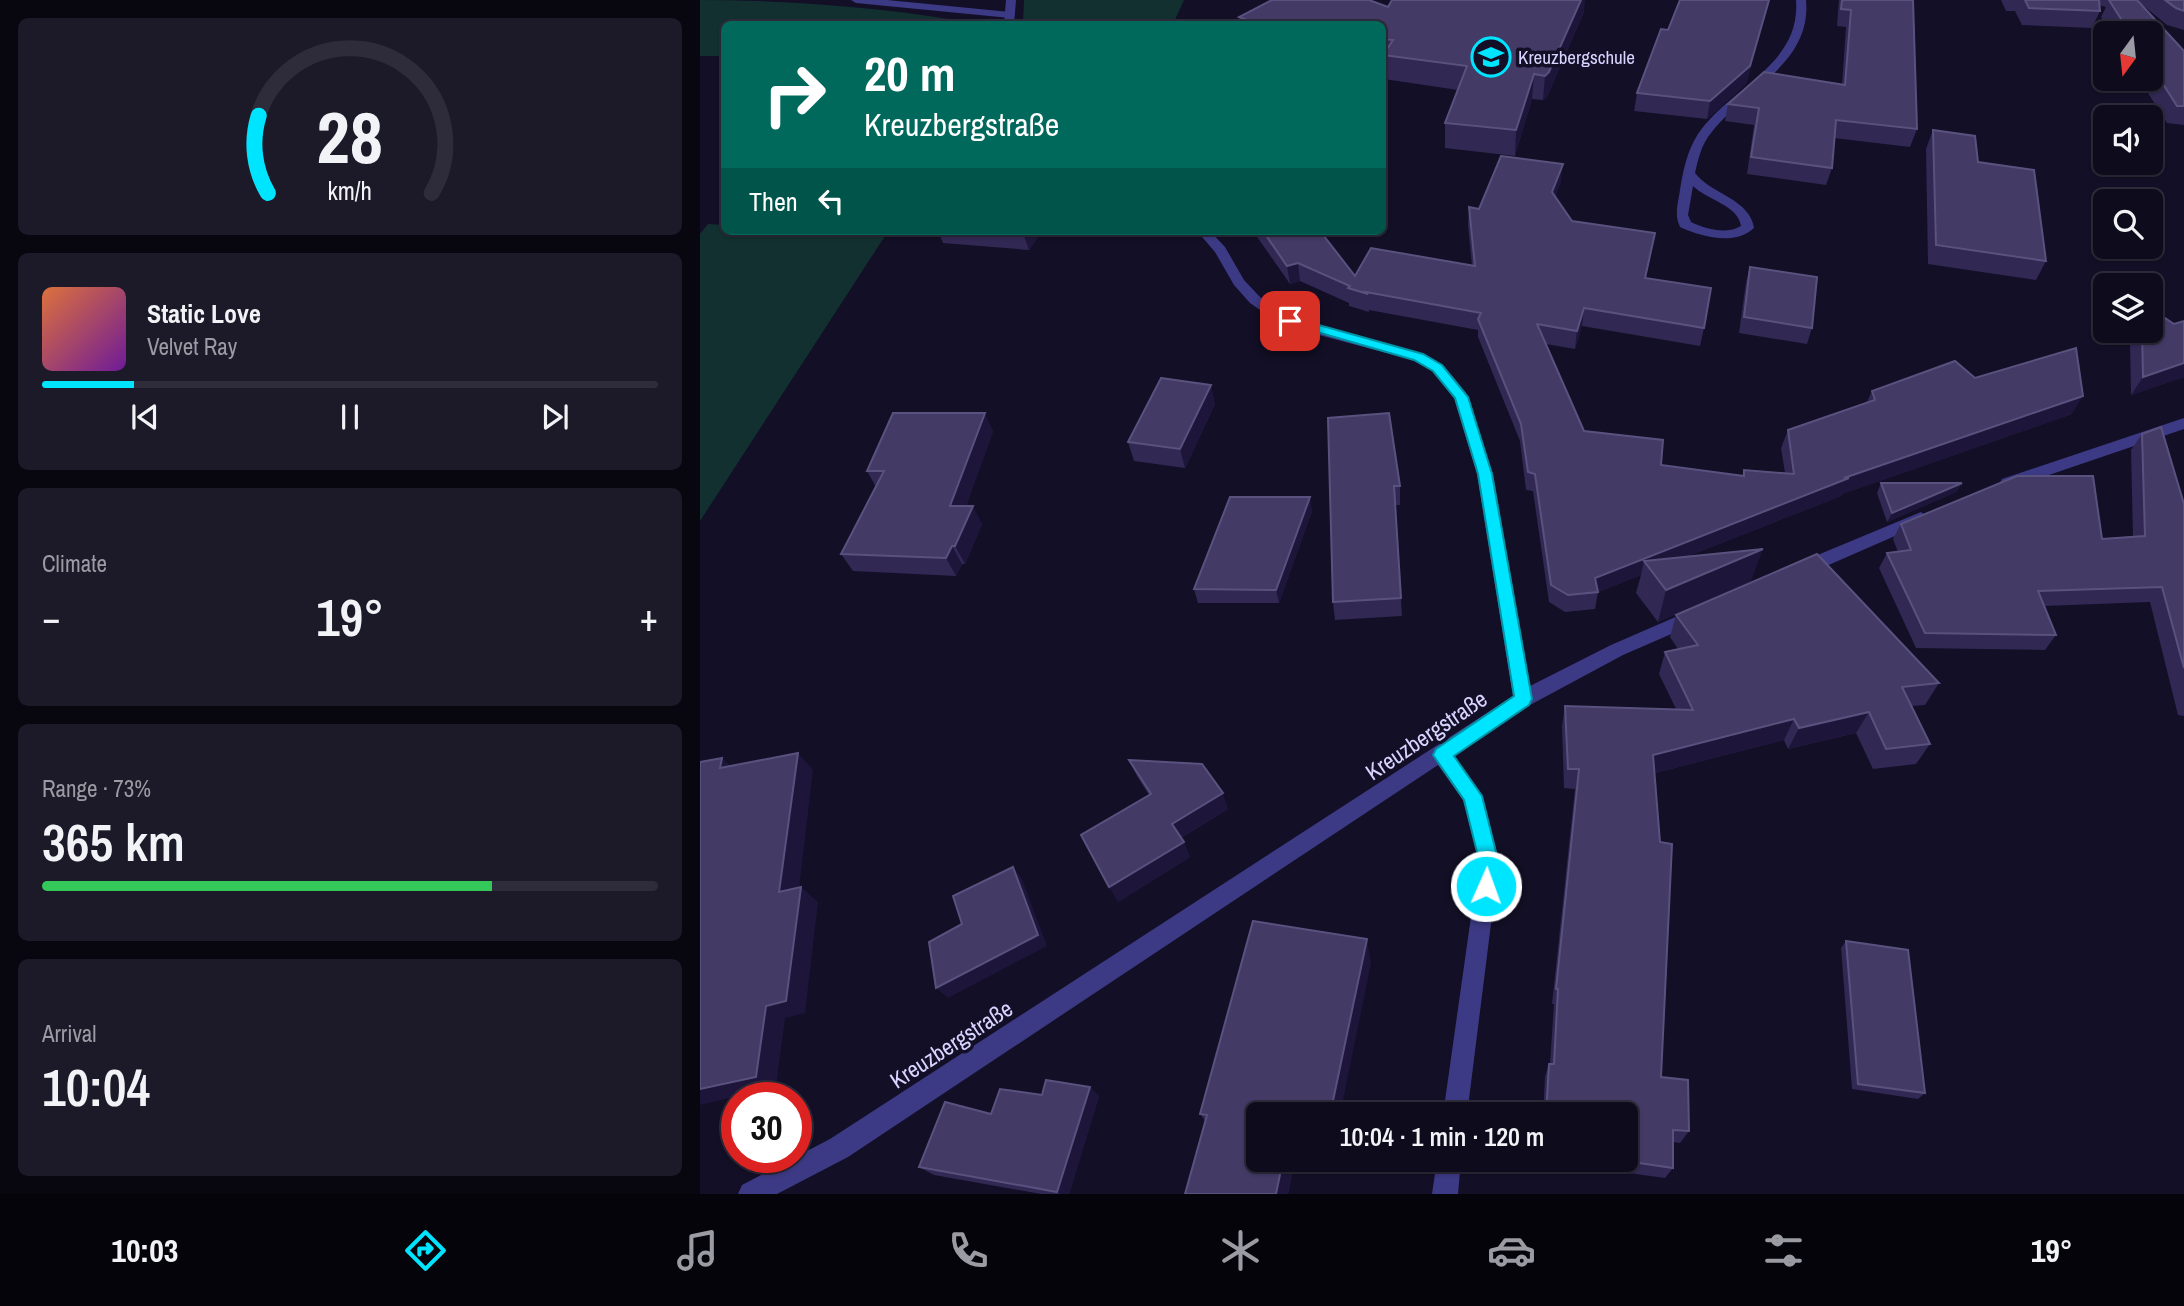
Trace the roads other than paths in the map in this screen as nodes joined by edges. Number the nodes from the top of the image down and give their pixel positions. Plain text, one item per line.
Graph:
1 (856, 0) edge
2 (1012, 0) edge
3 (1801, 0) edge
4 (1010, 20) edge
5 (1690, 175) junction
6 (1207, 235) edge
7 (2184, 423) edge
8 (1983, 492) edge
9 (1945, 507) edge
10 (1781, 578) edge
11 (1705, 611) edge
12 (1523, 699) junction
13 (1442, 755) junction
14 (1457, 1102) edge
15 (1448, 1172) edge
16 (751, 1194) edge
17 (1445, 1194) edge

1 - 4 street
2 - 4 street
3 - 5 street
5 - 5 street
6 - 12 street
7 - 8 street
9 - 10 street
11 - 12 street, Kreuzbergstraße
12 - 13 street, Kreuzbergstraße
13 - 14 street
13 - 16 street, Kreuzbergstraße
15 - 17 street

